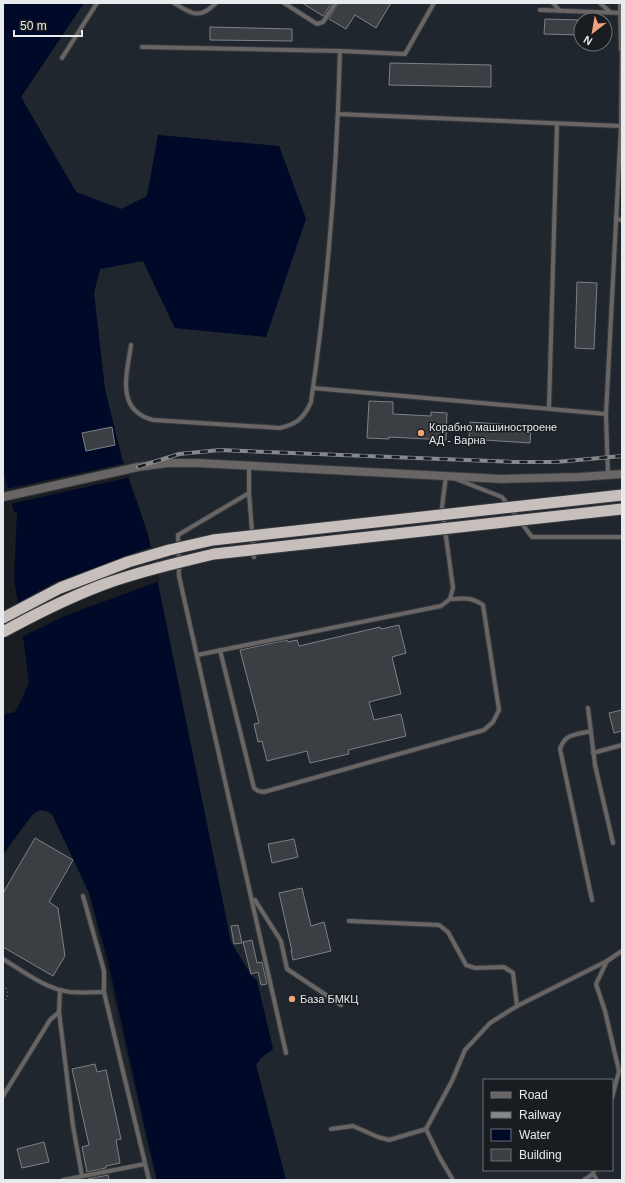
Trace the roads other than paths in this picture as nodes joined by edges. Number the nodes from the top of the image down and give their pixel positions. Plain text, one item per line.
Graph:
1 (98, 3) edge
2 (174, 3) edge
3 (216, 3) edge
4 (284, 3) edge
5 (336, 3) edge
6 (434, 3) edge
7 (553, 3) edge
8 (600, 3) edge
9 (620, 3) edge
10 (540, 10) dead end
11 (560, 11) junction
12 (610, 12) joint
13 (621, 13) edge
14 (142, 47) dead end
15 (622, 50) edge
16 (340, 51) junction
17 (62, 58) dead end
18 (338, 114) junction
19 (557, 124) junction
20 (621, 126) junction
21 (616, 219) junction
22 (622, 220) edge
23 (131, 345) dead end
24 (313, 388) junction
25 (549, 408) junction
26 (606, 414) junction
27 (249, 466) junction
28 (622, 474) edge
29 (608, 475) junction
30 (446, 476) junction
31 (249, 493) junction
32 (622, 495) edge
33 (3, 497) edge
34 (622, 509) edge
35 (622, 537) edge
36 (254, 557) dead end
37 (450, 599) junction
38 (3, 618) edge
39 (3, 632) edge
40 (220, 650) junction
41 (197, 655) junction
42 (588, 708) dead end
43 (591, 731) junction
44 (622, 745) edge
45 (593, 752) junction
46 (613, 842) dead end
47 (83, 896) dead end
48 (252, 896) junction
49 (592, 900) dead end
50 (348, 920) dead end
51 (622, 951) edge
52 (3, 959) edge
53 (607, 961) junction
54 (60, 990) junction
55 (104, 992) junction
56 (341, 1005) dead end
57 (517, 1006) junction
58 (59, 1012) junction
59 (286, 1053) dead end
60 (613, 1094) edge
61 (3, 1096) edge
62 (331, 1129) dead end
63 (426, 1129) junction
64 (145, 1164) junction
65 (593, 1172) edge
66 (82, 1176) junction
67 (63, 1180) edge
68 (149, 1180) edge
69 (453, 1180) edge
70 (584, 1180) edge
71 (596, 1180) edge

1 - 17 lane
2 - 3 lane
4 - 5 lane
6 - 16 lane
7 - 11 lane
8 - 12 lane
9 - 13 lane
10 - 11 lane
11 - 12 lane
13 - 15 lane
14 - 16 lane
15 - 20 lane
16 - 18 lane
18 - 19 lane
18 - 24 lane
19 - 20 lane
19 - 25 lane
20 - 21 lane
21 - 22 lane
21 - 26 lane
23 - 24 lane
24 - 25 lane
25 - 26 lane
26 - 29 lane
27 - 30 street
27 - 31 lane
27 - 33 street
28 - 29 street
29 - 30 street
30 - 35 lane
30 - 37 lane
31 - 36 lane
31 - 41 lane
32 - 38 highway, bridge
34 - 39 highway, bridge
37 - 40 lane
37 - 40 lane
40 - 41 lane
41 - 48 lane
42 - 43 lane
43 - 45 lane
43 - 49 lane
44 - 45 lane
45 - 46 lane
47 - 55 lane
48 - 56 lane
48 - 59 lane
50 - 57 lane
51 - 53 lane
52 - 54 lane
53 - 57 lane
53 - 60 lane
54 - 55 lane
54 - 58 lane
55 - 64 lane
57 - 63 lane
58 - 61 lane
58 - 66 lane
62 - 63 lane
63 - 69 lane
64 - 66 lane
64 - 68 lane
65 - 70 lane
65 - 71 lane
66 - 67 lane

